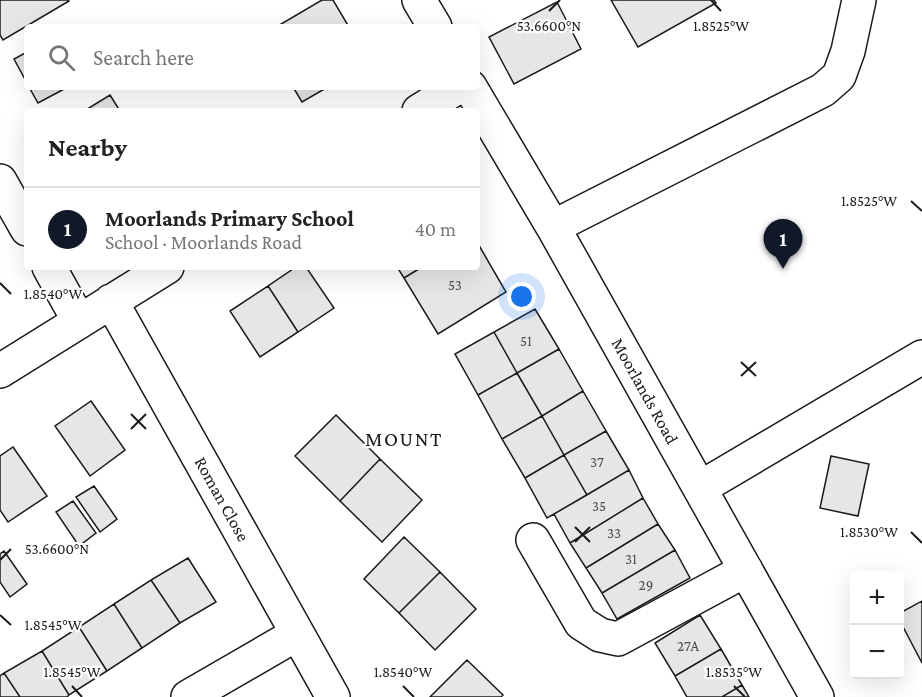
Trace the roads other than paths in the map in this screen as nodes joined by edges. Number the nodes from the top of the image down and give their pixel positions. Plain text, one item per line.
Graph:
1 (419, 0) edge
2 (859, 0) edge
3 (433, 24) edge
4 (453, 90) edge
5 (472, 90) edge
6 (424, 108) edge
7 (0, 181) edge
8 (24, 224) edge
9 (553, 227) junction
10 (51, 270) edge
11 (162, 270) edge
12 (111, 302) junction
13 (79, 321) junction
14 (922, 357) edge
15 (0, 371) edge
16 (700, 488) junction
17 (533, 540) dead end
18 (746, 570) junction
19 (297, 634) junction
20 (188, 697) edge
21 (333, 697) edge
22 (817, 697) edge

1 - 3 street
2 - 9 street
4 - 6 street
5 - 9 street, Moorlands Road
7 - 8 street
9 - 16 street, Moorlands Road
10 - 13 street
11 - 12 street
12 - 13 street
12 - 19 street, Roman Close
13 - 15 street
14 - 16 street
16 - 18 street, Moorlands Road
17 - 18 street
18 - 22 street, Moorlands Road
19 - 20 street
19 - 21 street, Roman Close

